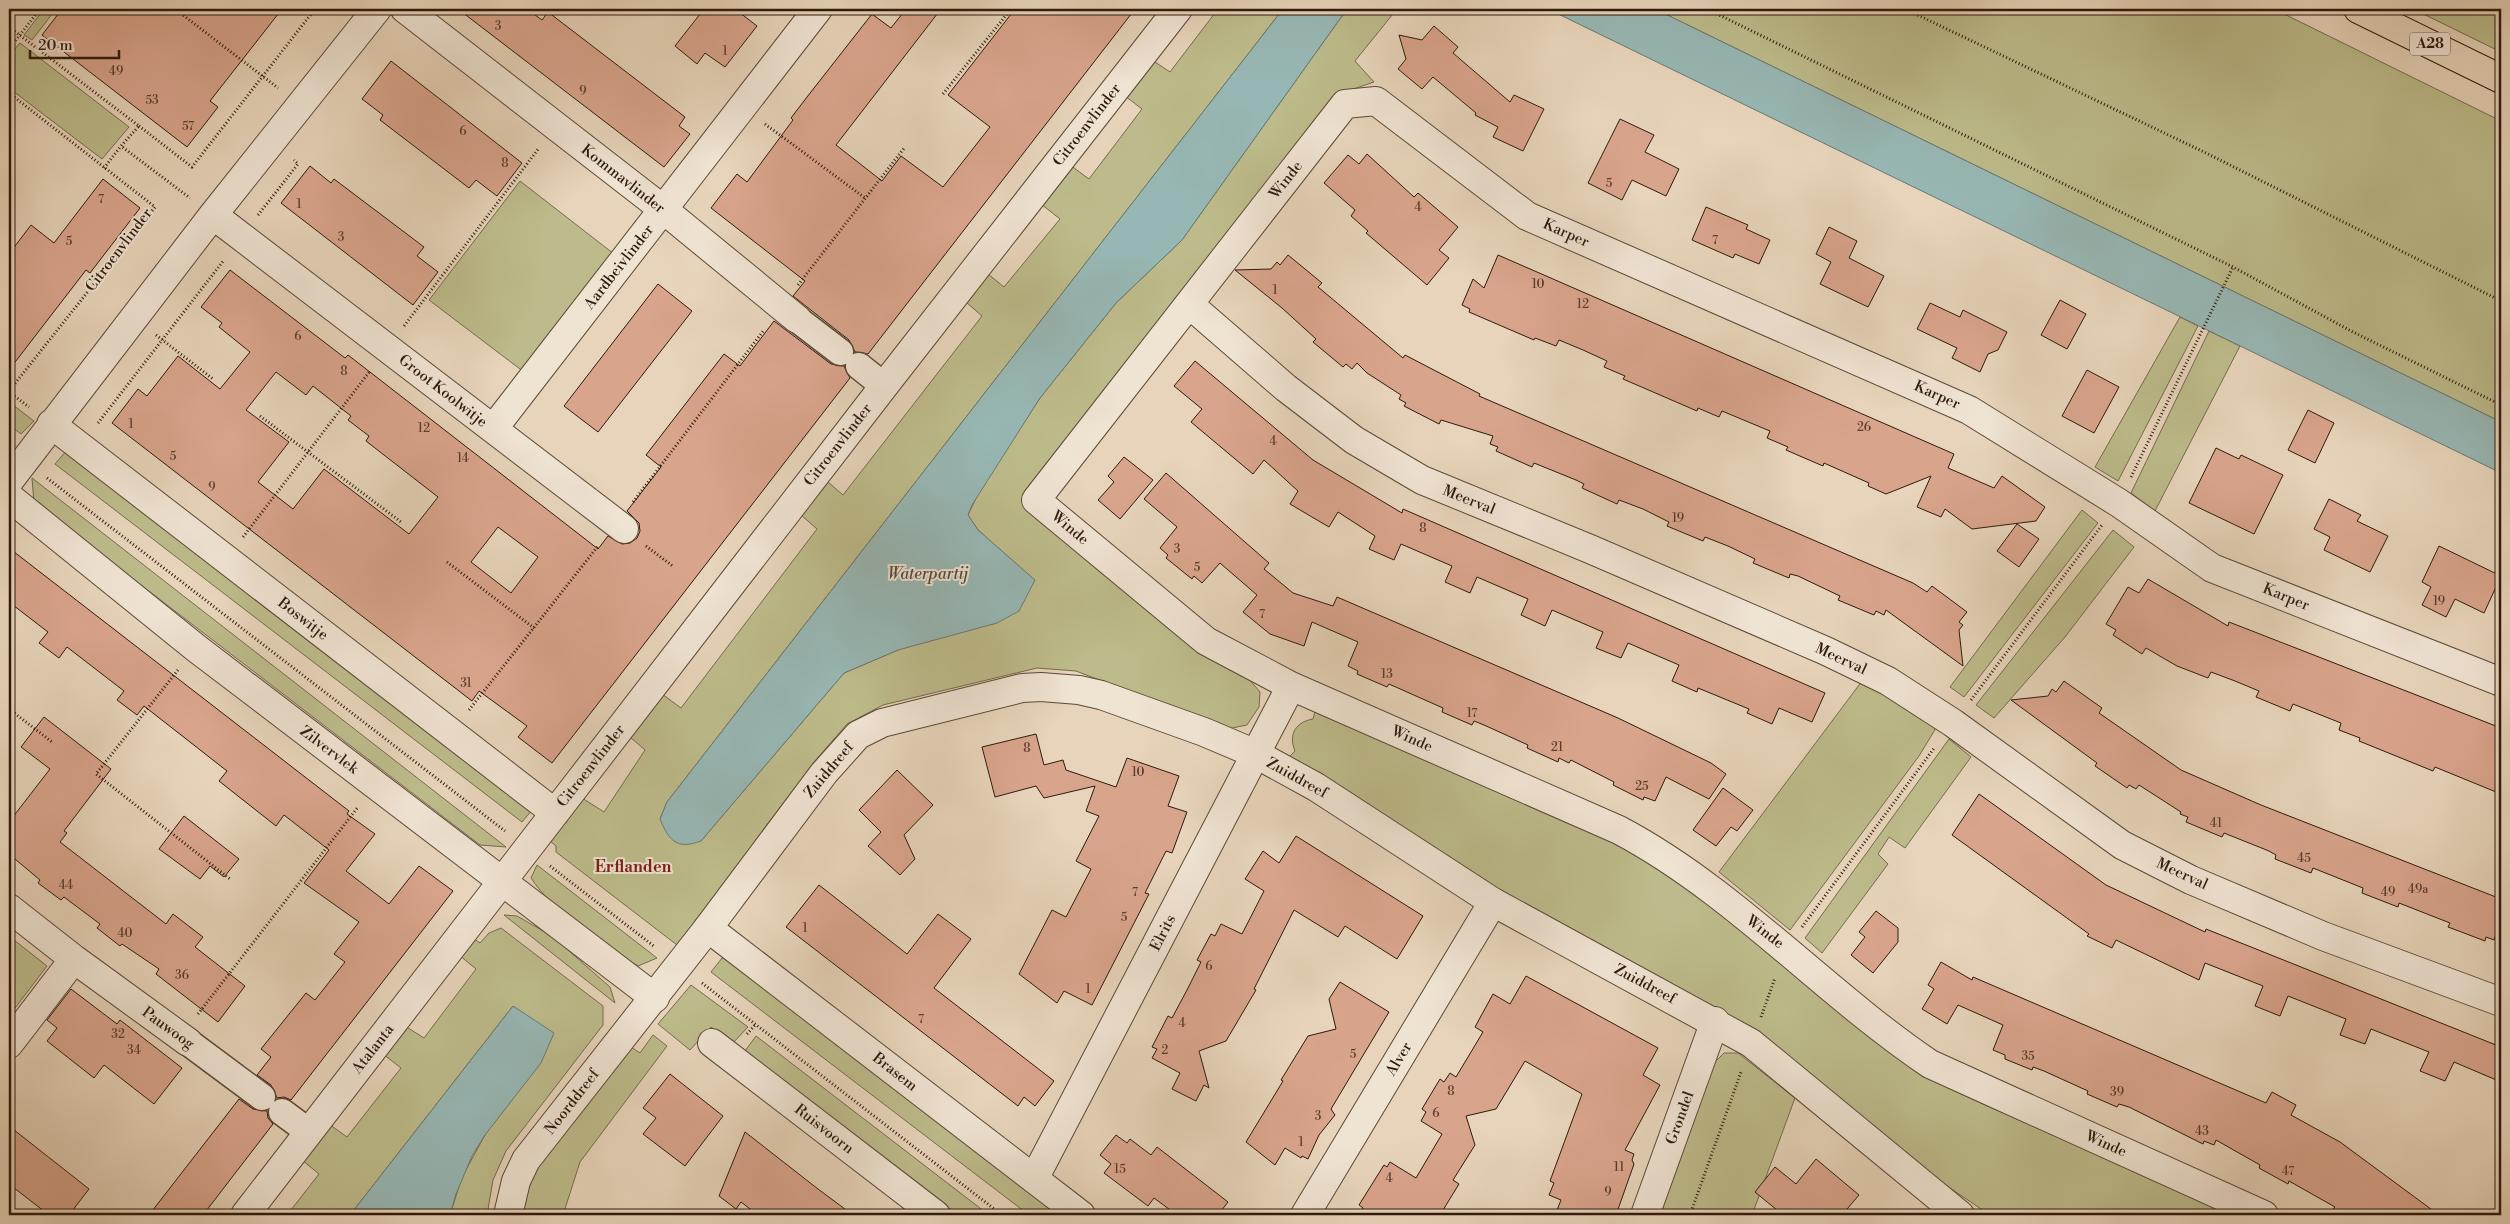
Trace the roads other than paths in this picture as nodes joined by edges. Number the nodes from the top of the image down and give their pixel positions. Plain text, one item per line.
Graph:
1 (377, 9) edge
2 (405, 9) edge
3 (818, 9) edge
4 (1178, 9) edge
5 (2358, 9) edge
6 (2501, 79) edge
7 (1376, 101) joint
8 (664, 210) junction
9 (213, 215) junction
10 (1188, 304) junction
11 (790, 313) joint
12 (884, 386) junction
13 (51, 424) junction
14 (493, 429) junction
15 (9, 482) edge
16 (9, 497) edge
17 (620, 526) road end
18 (2501, 682) edge
19 (1291, 686) junction
20 (1256, 754) junction
21 (555, 813) junction
22 (501, 882) junction
23 (1493, 902) junction
24 (9, 908) edge
25 (708, 928) junction
26 (74, 959) junction
27 (655, 998) junction
28 (2501, 1002) edge
29 (1715, 1021) junction
30 (184, 1039) joint
31 (712, 1043) dead end
32 (9, 1044) edge
33 (309, 1132) junction
34 (1034, 1179) junction
35 (245, 1215) edge
36 (508, 1215) edge
37 (936, 1215) edge
38 (1081, 1215) edge
39 (1305, 1215) edge
40 (1645, 1215) edge
41 (1960, 1215) edge
42 (2264, 1215) edge

1 - 9 street
2 - 8 street, Kommavlinder
3 - 8 street, Aardbeivlinder
4 - 12 street, Citroenvlinder
5 - 6 highway, A28
7 - 10 street, Winde
7 - 18 street, Karper
8 - 11 street, Kommavlinder
8 - 14 street, Aardbeivlinder
9 - 13 street
9 - 14 street, Groot Koolwitje
10 - 19 street, Winde
10 - 28 street, Meerval
11 - 12 street, Kommavlinder
12 - 21 street, Citroenvlinder
13 - 15 street
13 - 21 street, Boswitje
14 - 17 street, Groot Koolwitje
16 - 22 street, Zilvervlek
19 - 20 street, Elrits
19 - 42 street, Winde
20 - 23 street, Zuiddreef
20 - 25 street, Zuiddreef
20 - 34 street, Elrits
21 - 22 street, Citroenvlinder
22 - 27 street, Zilvervlek
22 - 33 street, Atalanta
23 - 29 street, Zuiddreef
23 - 39 street, Alver
24 - 26 street, Pauwoog
25 - 27 street, Zuiddreef
25 - 34 street, Brasem
26 - 30 street, Pauwoog
26 - 32 street
27 - 36 street, Noorddreef
29 - 40 street, Grondel
29 - 41 street, Zuiddreef
30 - 33 street, Pauwoog
31 - 37 street, Ruisvoorn
33 - 35 street, Atalanta
34 - 38 street, Brasem

